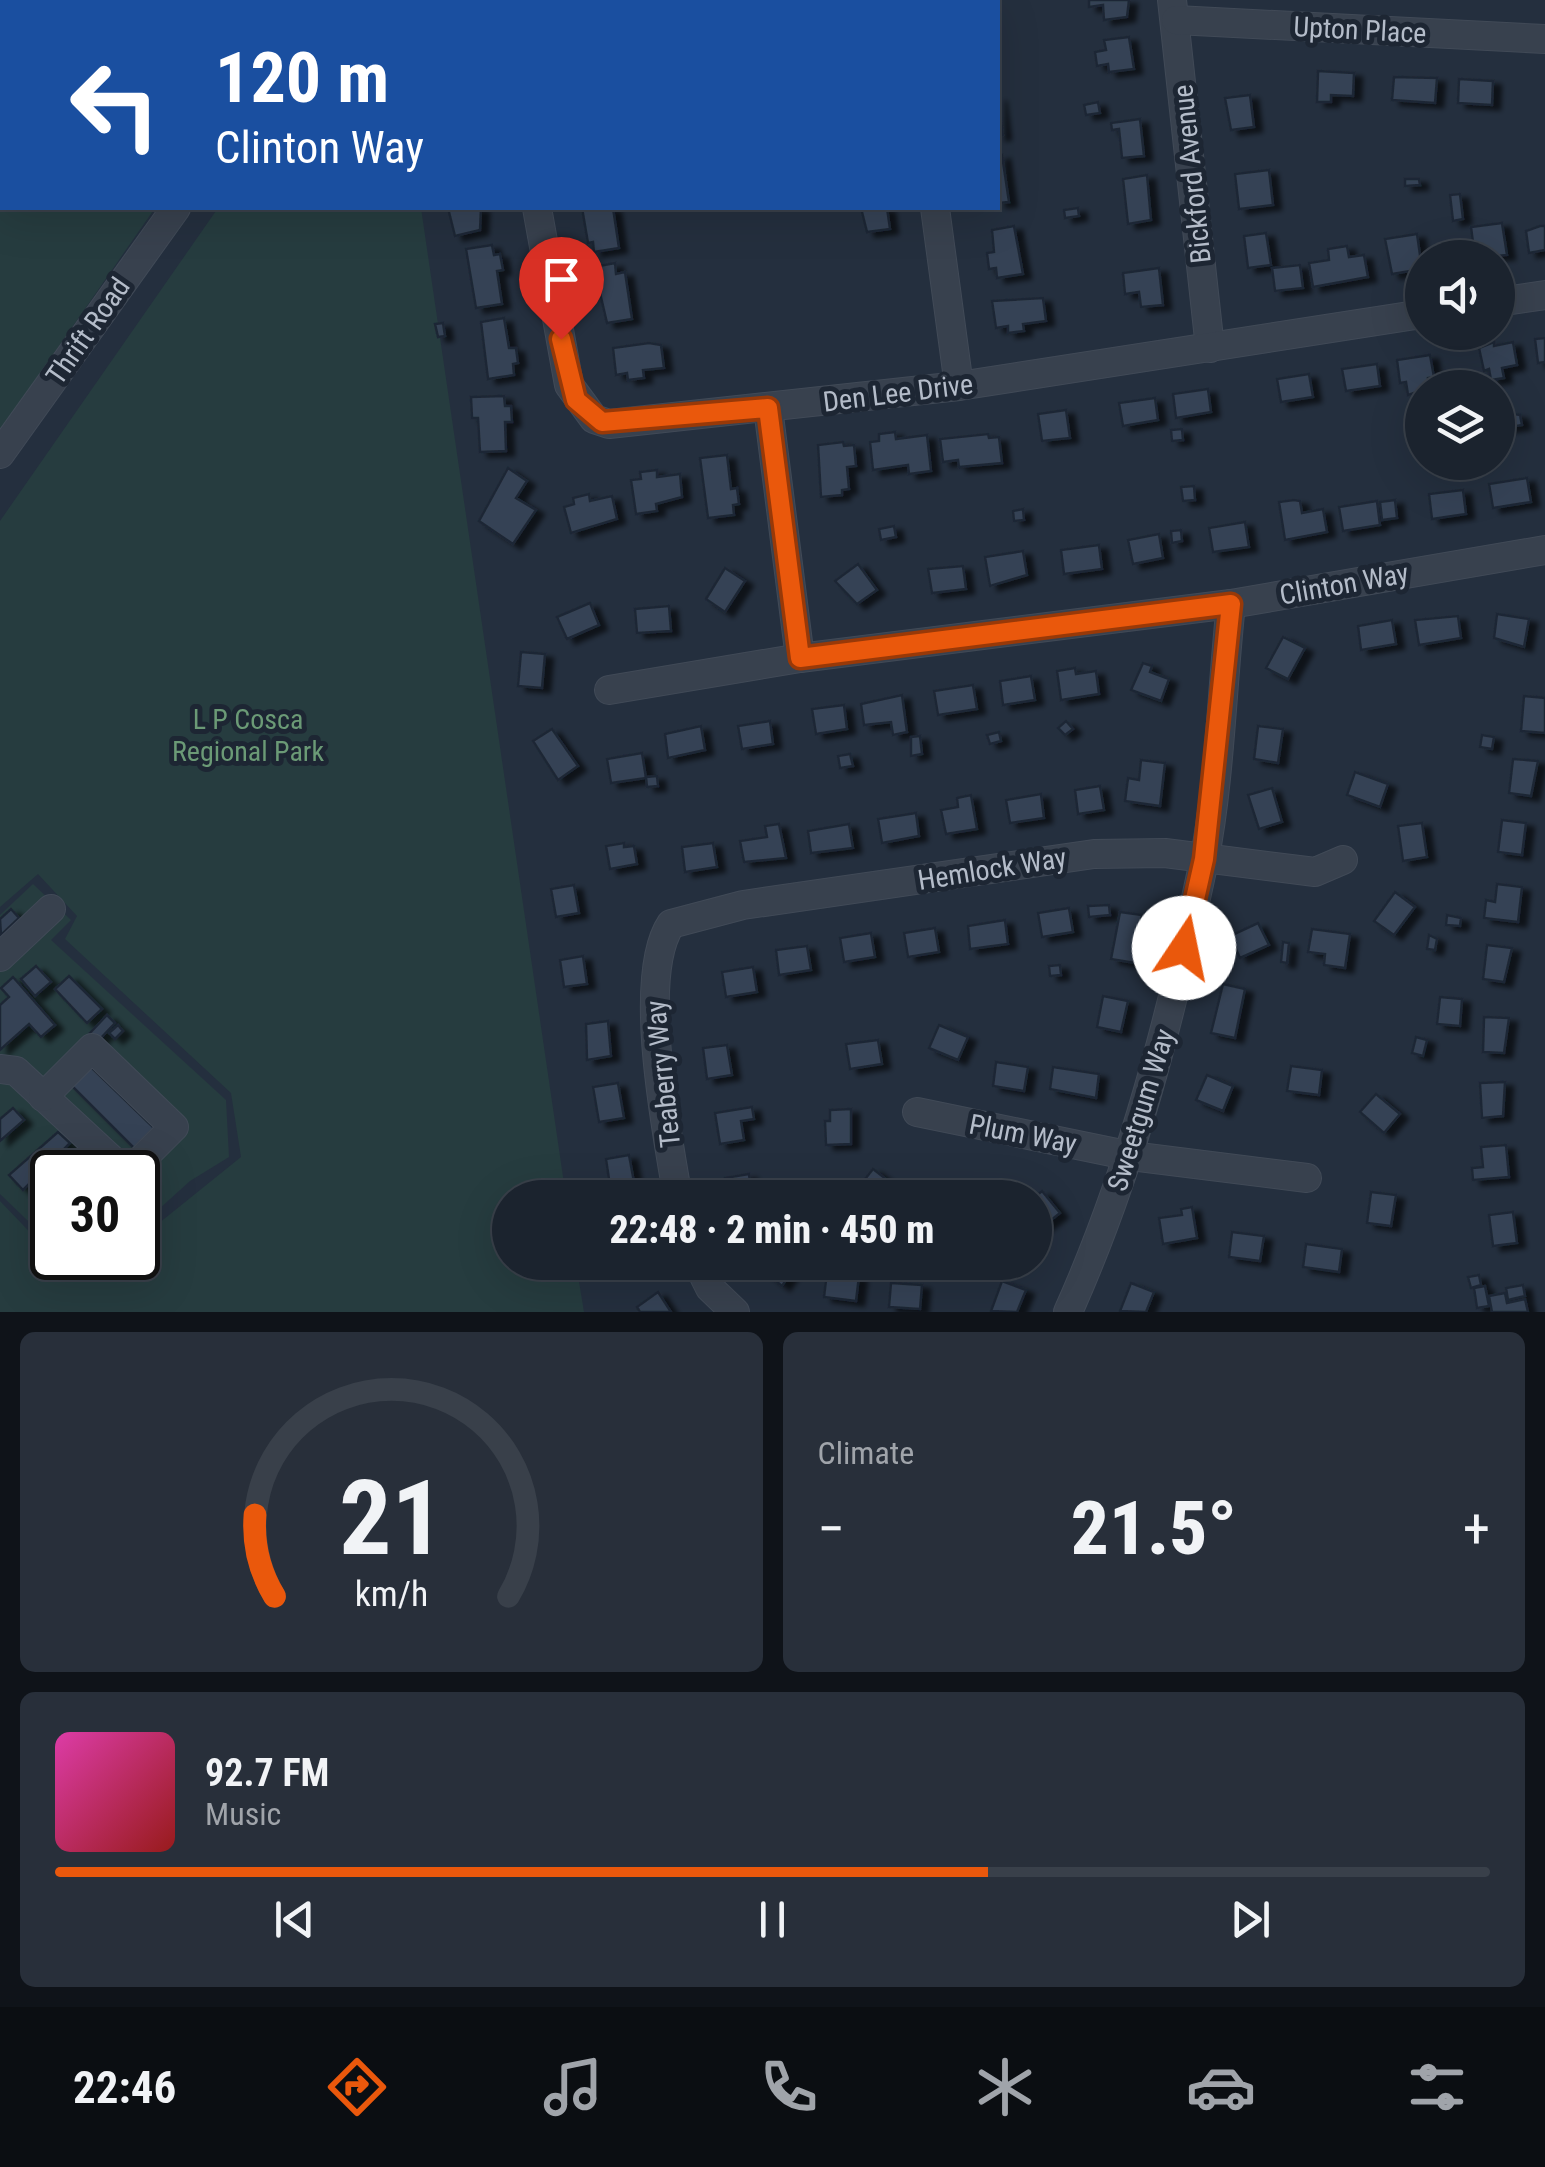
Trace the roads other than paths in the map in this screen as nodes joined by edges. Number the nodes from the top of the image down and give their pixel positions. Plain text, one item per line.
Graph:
1 (1174, 10) edge
2 (1545, 40) edge
3 (175, 210) edge
4 (538, 210) edge
5 (936, 210) edge
6 (1545, 295) edge
7 (1515, 299) edge
8 (1405, 317) edge
9 (1210, 348) junction
10 (959, 386) junction
11 (768, 408) junction
12 (0, 454) edge
13 (1545, 550) edge
14 (1231, 604) junction
15 (800, 658) junction
16 (609, 690) dead end
17 (1204, 859) junction
18 (1342, 860) dead end
19 (51, 909) dead end
20 (658, 951) joint
21 (0, 957) edge
22 (0, 1069) edge
23 (43, 1097) junction
24 (917, 1112) dead end
25 (102, 1150) edge
26 (150, 1150) edge
27 (1130, 1156) junction
28 (1307, 1178) dead end
29 (676, 1180) edge
30 (706, 1280) edge
31 (735, 1312) edge
32 (1068, 1312) edge

1 - 2 street, Upton Place
1 - 9 street, Bickford Avenue
3 - 12 street, Thrift Road
4 - 11 street, Den Lee Drive
5 - 10 street
6 - 7 street
8 - 9 street, Den Lee Drive
9 - 10 street, Den Lee Drive
10 - 11 street, Den Lee Drive
11 - 15 street
13 - 14 street, Clinton Way
14 - 15 street, Clinton Way
14 - 17 street, Sweetgum Way
15 - 16 street, Clinton Way
17 - 18 street, Hemlock Way
17 - 20 street, Hemlock Way
17 - 27 street, Sweetgum Way
19 - 21 street
20 - 29 street, Teaberry Way
22 - 23 street
23 - 25 street
23 - 26 street
24 - 27 street, Plum Way
27 - 28 street, Plum Way
27 - 32 street, Sweetgum Way
30 - 31 street

